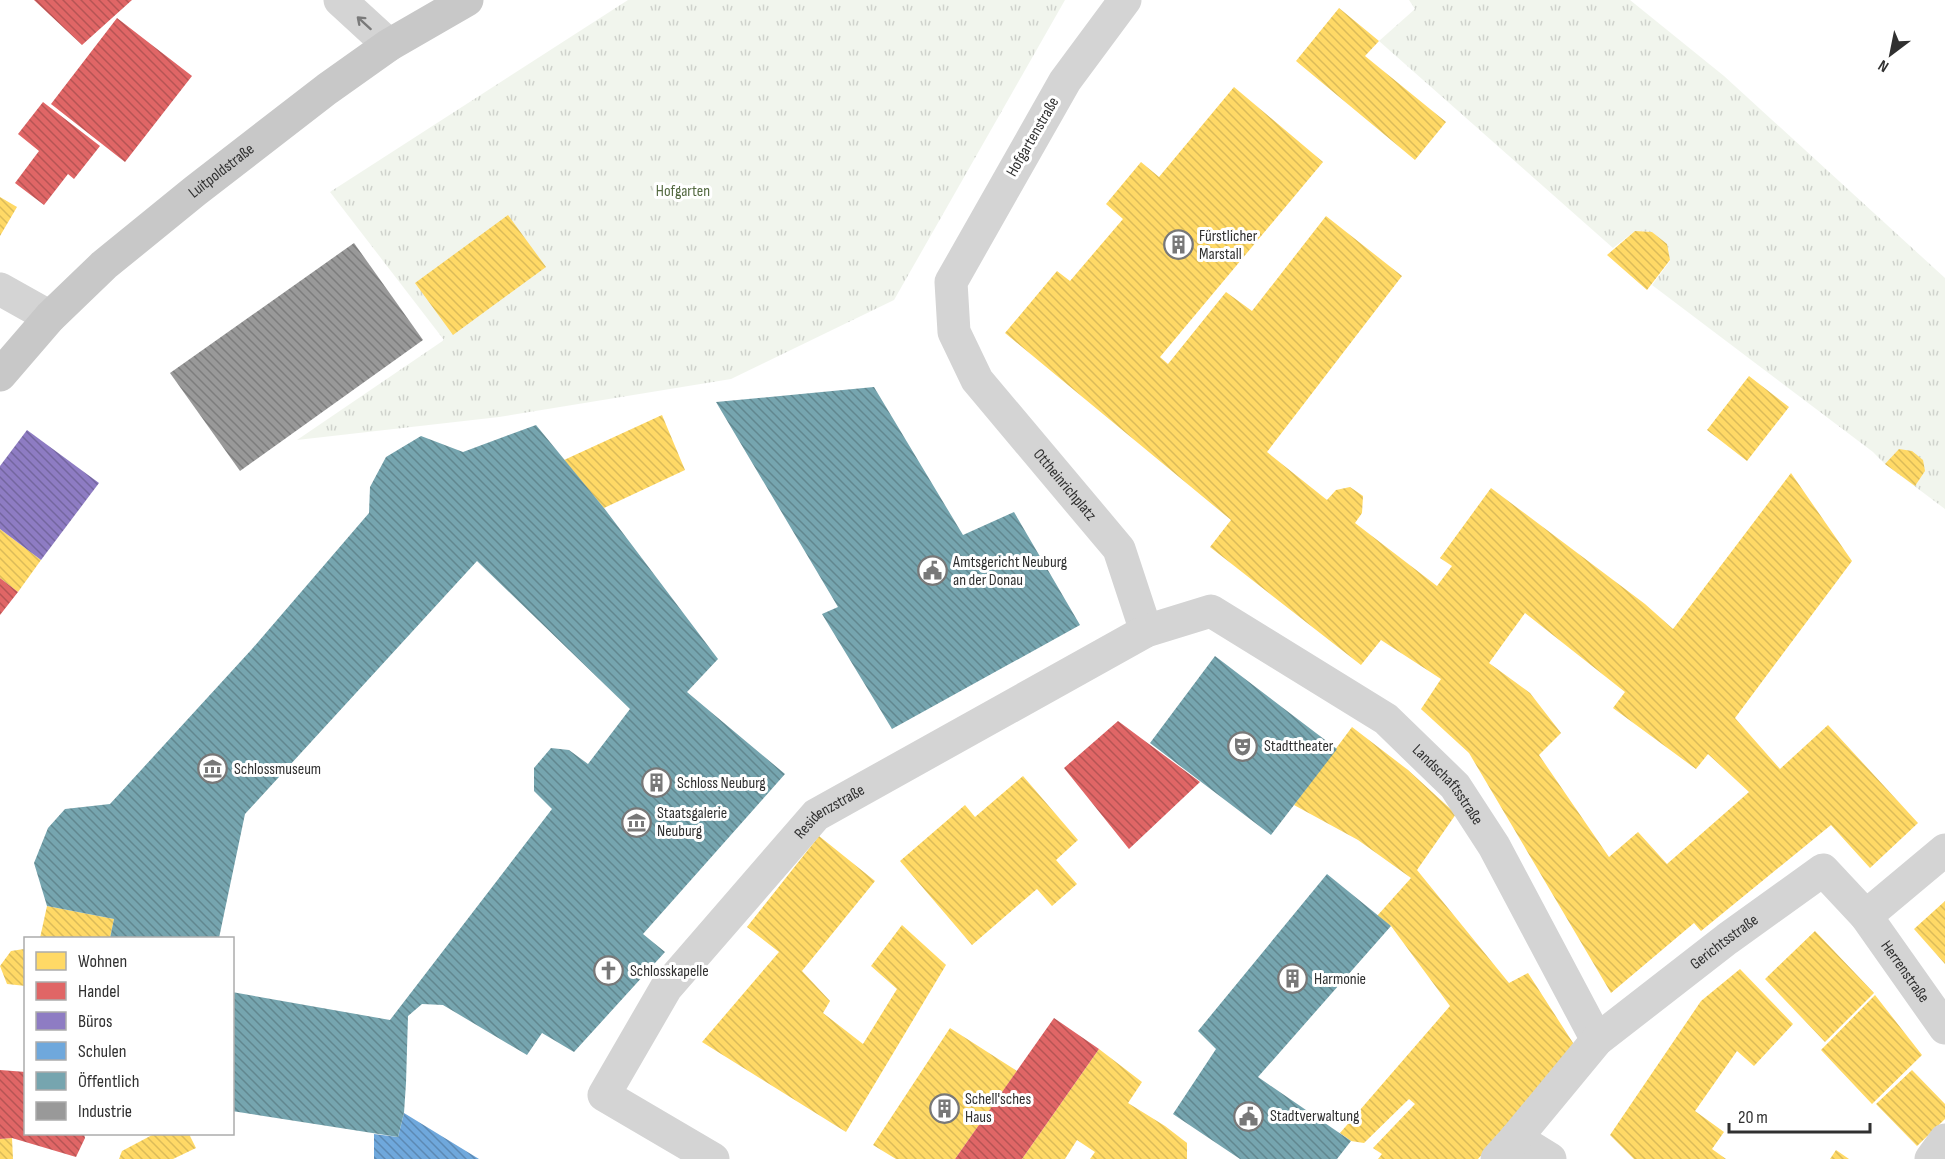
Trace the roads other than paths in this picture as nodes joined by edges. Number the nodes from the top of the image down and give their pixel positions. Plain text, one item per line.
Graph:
1 (340, 0) edge
2 (467, 0) edge
3 (1125, 0) edge
4 (389, 45) junction
5 (951, 282) joint
6 (0, 289) edge
7 (50, 317) junction
8 (0, 375) edge
9 (1146, 631) junction
10 (1945, 850) edge
11 (1866, 916) junction
12 (1945, 1028) edge
13 (1597, 1040) junction
14 (1945, 1140) edge
15 (1506, 1149) edge
16 (713, 1159) edge
17 (1550, 1159) edge
18 (1931, 1159) edge

4 -> 1 street
2 - 4 main road, Luitpoldstraße
3 - 5 street, Hofgartenstraße
4 - 7 main road, Luitpoldstraße
5 - 9 street, Ottheinrichplatz
6 - 7 street
7 - 8 main road, Luitpoldstraße
9 - 13 street, Landschaftsstraße
9 - 16 street, Residenzstraße
10 - 11 street
11 - 12 street, Herrenstraße
11 - 13 street, Gerichtsstraße
13 - 15 street, Gerichtsstraße
14 - 18 street
15 - 17 street

